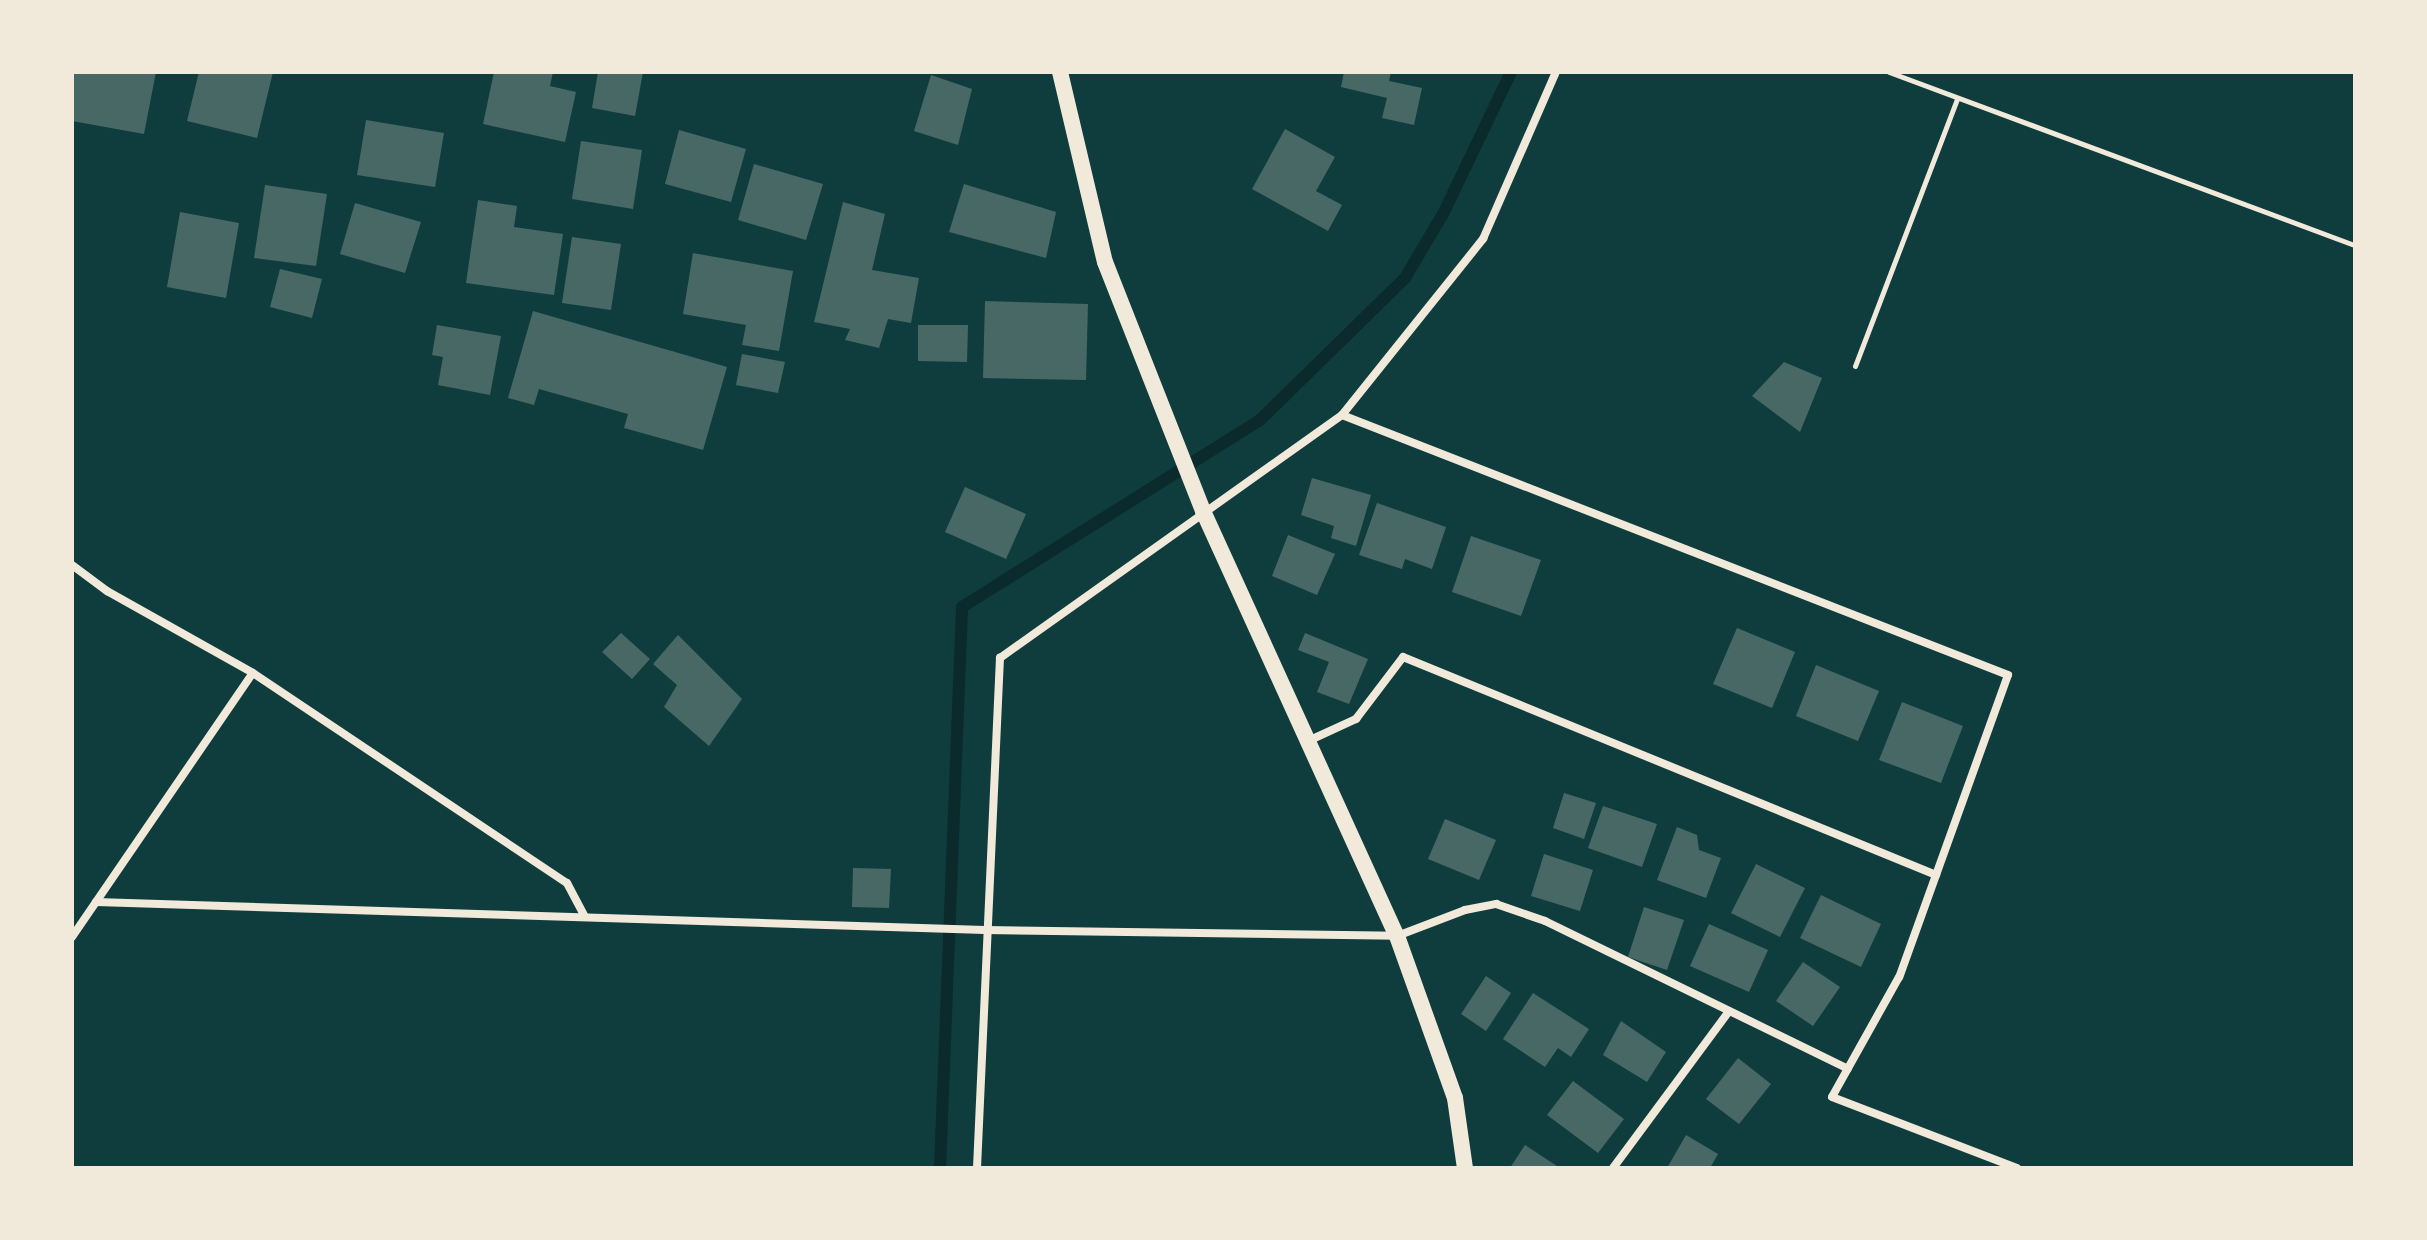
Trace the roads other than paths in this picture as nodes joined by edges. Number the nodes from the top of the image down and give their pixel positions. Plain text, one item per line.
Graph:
1 (1060, 72) edge
2 (1556, 72) edge
3 (1342, 415) junction
4 (1203, 511) junction
5 (72, 565) edge
6 (253, 673) junction
7 (1308, 741) junction
8 (1936, 875) junction
9 (96, 902) junction
10 (585, 917) junction
11 (985, 930) junction
12 (1397, 936) junction
13 (72, 937) edge
14 (1729, 1011) junction
15 (1848, 1069) junction
16 (977, 1168) edge
17 (1465, 1168) edge
18 (1613, 1168) edge
19 (2017, 1168) edge

1 - 4 main road
2 - 3 street
3 - 4 street
3 - 8 street
4 - 7 main road
4 - 11 street
5 - 6 street
6 - 9 street
6 - 10 street
7 - 8 street
7 - 12 main road
8 - 15 street
9 - 10 street
9 - 13 street
10 - 11 street
11 - 12 street
11 - 16 street
12 - 14 street
12 - 17 main road
14 - 15 street
14 - 18 street
15 - 19 street

